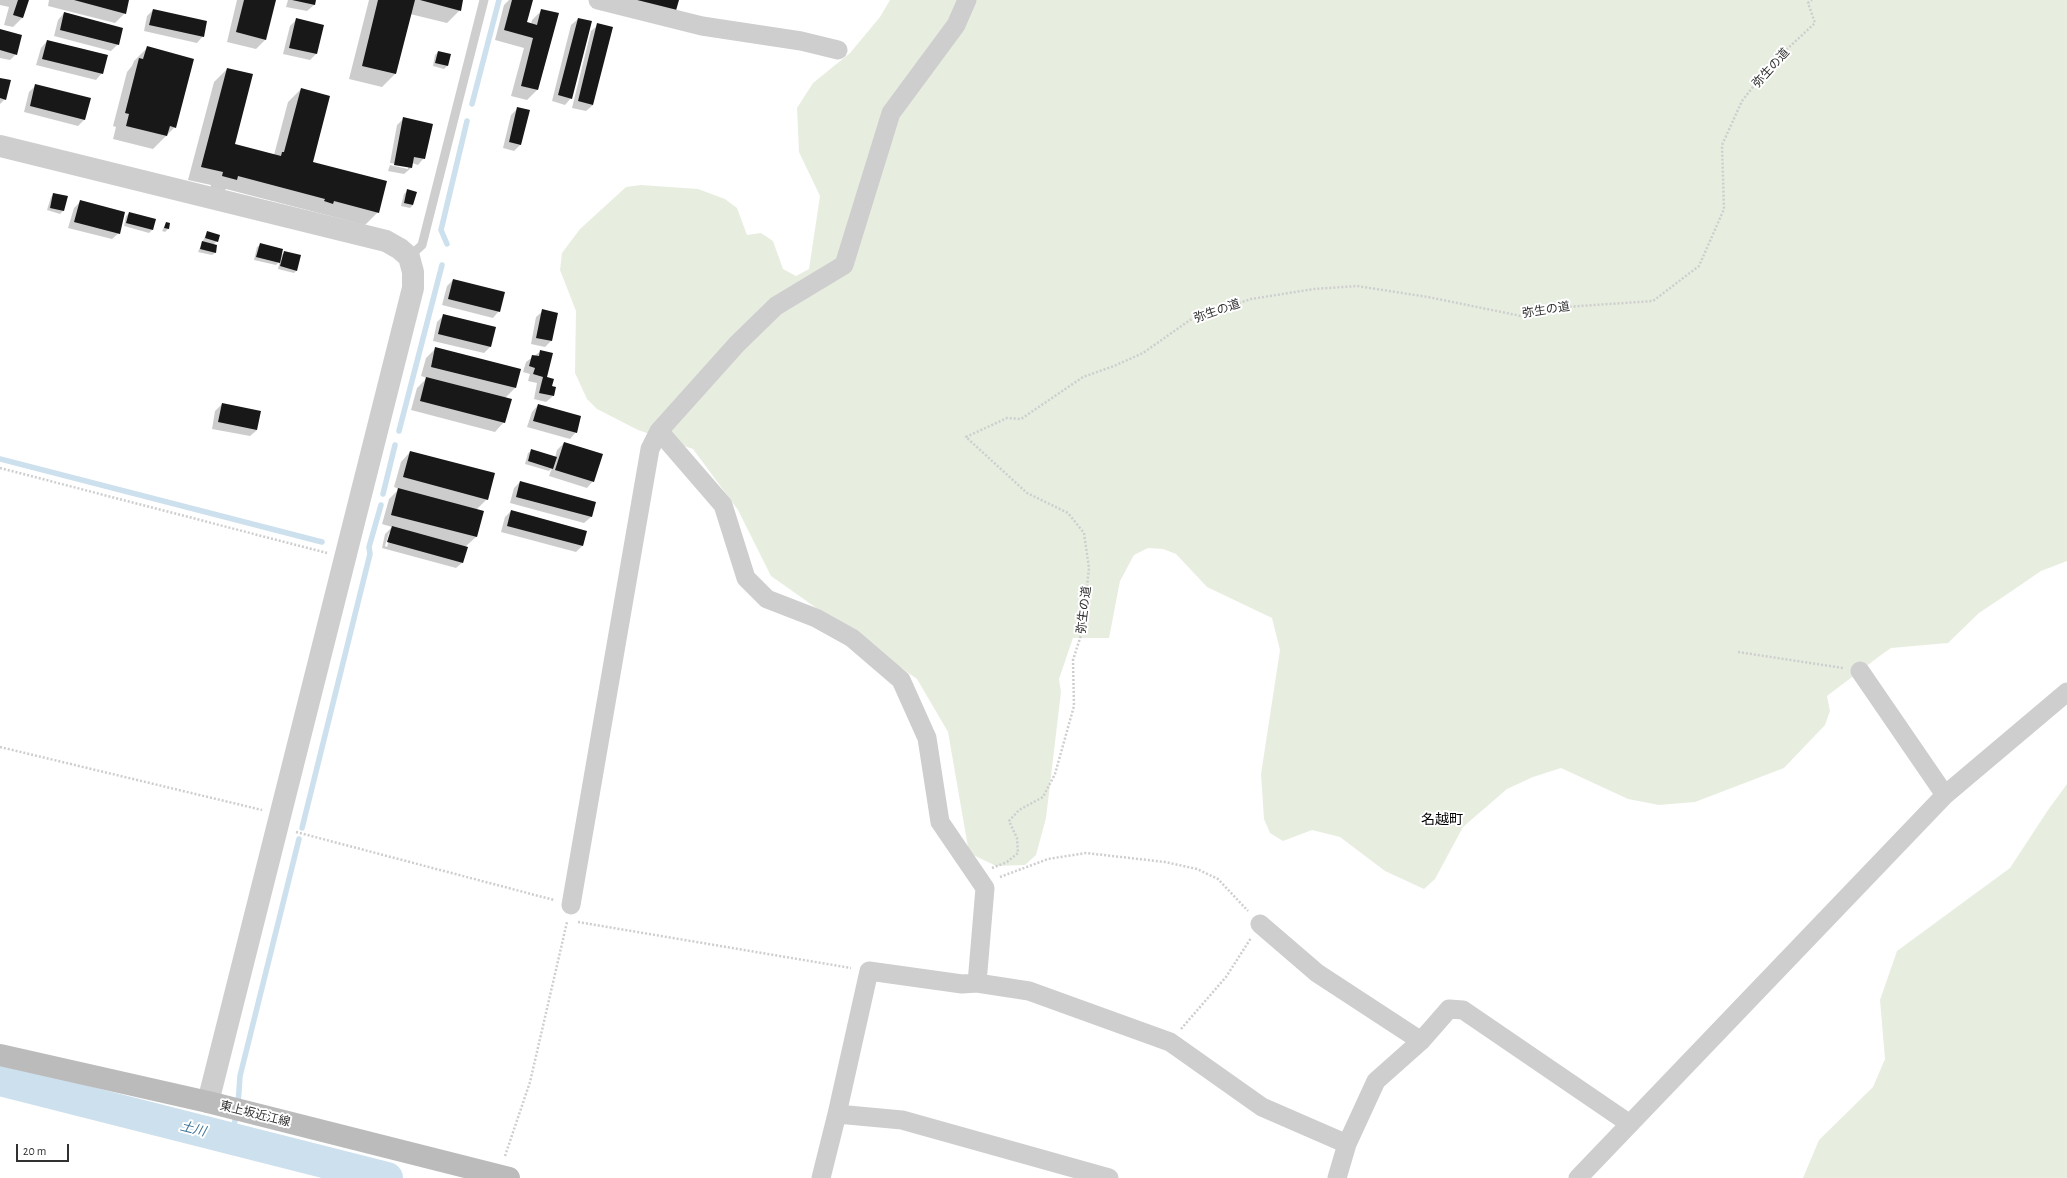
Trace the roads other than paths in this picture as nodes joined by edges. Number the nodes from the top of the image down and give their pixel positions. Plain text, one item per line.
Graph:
1 (484, 0) edge
2 (598, 0) edge
3 (967, 0) edge
4 (838, 50) dead end
5 (0, 146) edge
6 (408, 257) junction
7 (659, 431) junction
8 (1860, 671) road end
9 (2067, 692) edge
10 (1945, 794) junction
11 (569, 912) road end
12 (1260, 924) road end
13 (977, 983) junction
14 (1421, 1041) junction
15 (0, 1055) edge
16 (224, 1107) junction
17 (837, 1114) junction
18 (1630, 1124) junction
19 (1347, 1144) junction
20 (501, 1177) edge
21 (821, 1178) edge
22 (1109, 1178) edge
23 (1337, 1178) edge
24 (1578, 1178) edge

1 - 6 lane
2 - 4 street
3 - 7 street
5 - 6 street
6 - 16 street
7 - 11 street
7 - 13 street
8 - 10 street
9 - 10 street
10 - 18 street
12 - 14 street
13 - 17 street
13 - 19 street
14 - 18 street
14 - 19 street
15 - 16 main road, 東上坂近江線
16 - 20 main road, 東上坂近江線
17 - 21 street
17 - 22 street
18 - 24 street
19 - 23 street

